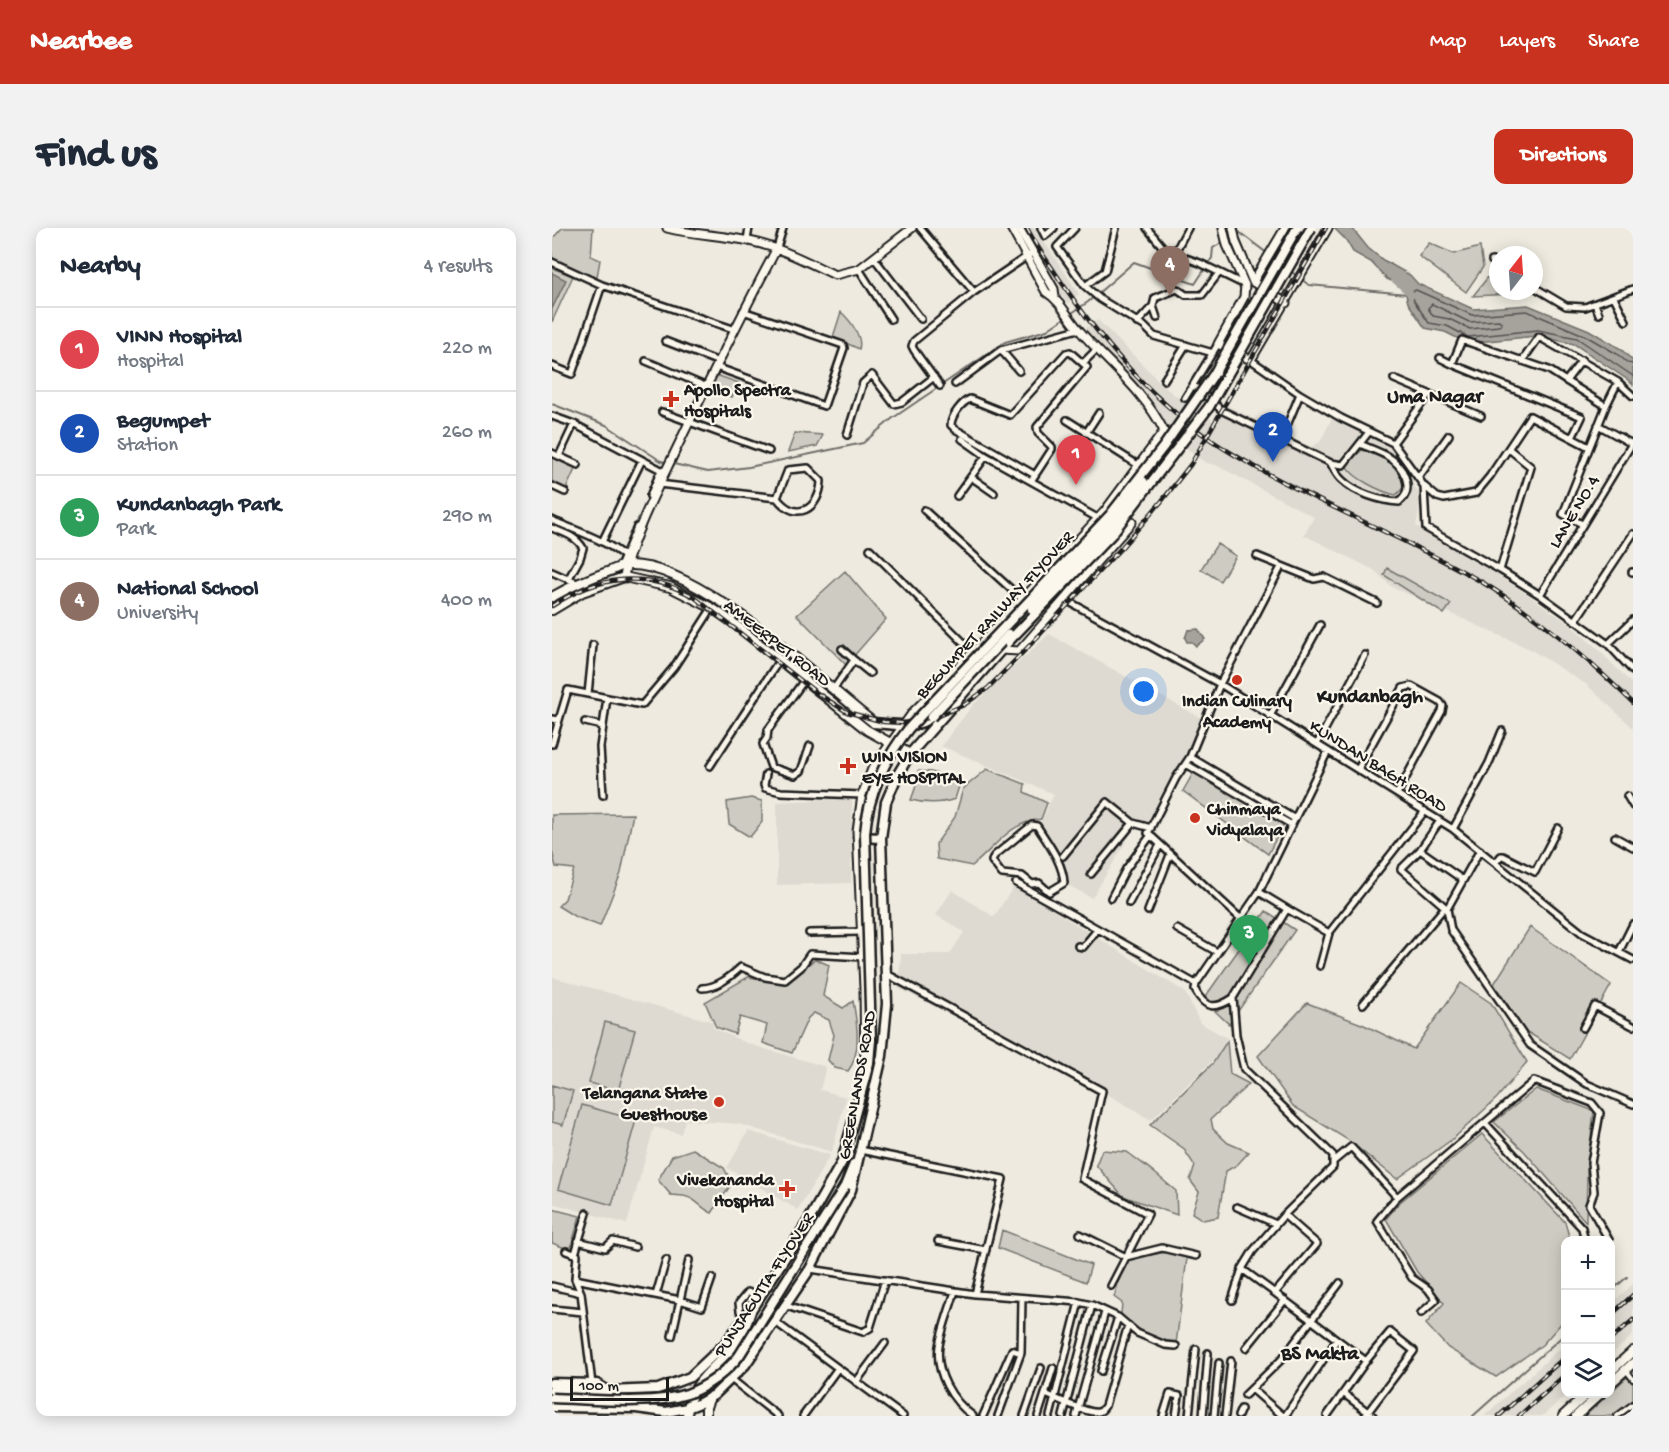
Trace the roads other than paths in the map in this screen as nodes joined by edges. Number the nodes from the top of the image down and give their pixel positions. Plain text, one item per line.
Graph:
1 (667, 228) edge
2 (749, 228) edge
3 (783, 228) edge
4 (912, 228) edge
5 (920, 228) edge
6 (1011, 228) edge
7 (1020, 228) edge
8 (1041, 228) edge
9 (1054, 228) edge
10 (1075, 228) edge
11 (1116, 228) edge
12 (1148, 228) edge
13 (1188, 228) edge
14 (1223, 228) edge
15 (1233, 228) edge
16 (1285, 228) edge
17 (1297, 228) edge
18 (1311, 228) edge
19 (1328, 228) edge
20 (747, 240) junction
21 (777, 248) junction
22 (1033, 252) junction
23 (1174, 254) junction
24 (1025, 257) junction
25 (874, 258) junction
26 (552, 262) edge
27 (859, 269) junction
28 (1218, 273) junction
29 (1253, 282) junction
30 (602, 285) junction
31 (1245, 285) junction
32 (1085, 286) junction
33 (1633, 289) edge
34 (974, 292) junction
35 (1543, 292) edge
36 (1055, 297) junction
37 (1614, 297) junction
38 (1286, 303) junction
39 (1595, 304) junction
40 (1153, 306) junction
41 (743, 311) junction
42 (1599, 314) dead end
43 (1157, 318) dead end
44 (891, 319) dead end
45 (921, 319) dead end
46 (1626, 321) dead end
47 (1137, 322) junction
48 (734, 328) junction
49 (1078, 329) junction
50 (665, 341) dead end
51 (1218, 344) junction
52 (1186, 345) junction
53 (1097, 349) junction
54 (1001, 350) junction
55 (1213, 353) junction
56 (1440, 358) dead end
57 (1251, 360) junction
58 (1582, 360) junction
59 (646, 361) dead end
60 (1522, 361) junction
61 (1083, 363) junction
62 (1452, 364) junction
63 (717, 365) junction
64 (552, 366) edge
65 (1019, 371) dead end
66 (934, 377) junction
67 (1394, 379) dead end
68 (1164, 380) dead end
69 (1566, 381) junction
70 (1618, 382) junction
71 (955, 384) dead end
72 (1193, 385) junction
73 (705, 386) junction
74 (940, 386) dead end
75 (1300, 394) junction
76 (1429, 394) junction
77 (1633, 396) edge
78 (1185, 398) dead end
79 (1606, 406) junction
80 (662, 412) dead end
81 (1099, 413) dead end
82 (552, 416) edge
83 (1481, 416) dead end
84 (1067, 420) dead end
85 (689, 423) junction
86 (574, 424) junction
87 (1598, 425) junction
88 (1285, 430) dead end
89 (1369, 432) junction
90 (1086, 433) junction
91 (847, 435) dead end
92 (1449, 435) dead end
93 (1572, 438) junction
94 (962, 439) dead end
95 (1393, 443) junction
96 (1632, 443) edge
97 (1360, 444) junction
98 (1164, 446) junction
99 (1589, 447) junction
100 (1509, 449) junction
101 (769, 451) dead end
102 (552, 453) edge
103 (559, 456) junction
104 (986, 456) junction
105 (642, 460) junction
106 (1010, 460) junction
107 (1331, 463) junction
108 (578, 465) dead end
109 (1138, 465) junction
110 (1009, 469) junction
111 (663, 471) junction
112 (1035, 475) junction
113 (971, 477) junction
114 (1418, 478) junction
115 (1031, 482) junction
116 (659, 484) junction
117 (552, 486) edge
118 (1424, 486) junction
119 (565, 492) dead end
120 (994, 494) dead end
121 (957, 496) dead end
122 (777, 498) junction
123 (1110, 504) junction
124 (924, 510) dead end
125 (1098, 518) junction
126 (552, 520) edge
127 (1582, 524) junction
128 (552, 528) edge
129 (1633, 534) edge
130 (1120, 535) junction
131 (602, 542) junction
132 (870, 549) dead end
133 (1257, 556) dead end
134 (623, 563) junction
135 (1281, 567) junction
136 (1500, 570) junction
137 (552, 572) edge
138 (624, 577) junction
139 (568, 578) junction
140 (577, 583) junction
141 (1540, 595) junction
142 (552, 597) edge
143 (1064, 599) junction
144 (1023, 600) junction
145 (1377, 603) dead end
146 (712, 608) junction
147 (552, 610) edge
148 (1633, 620) edge
149 (1575, 621) junction
150 (1320, 625) dead end
151 (1008, 642) joint
152 (1608, 644) junction
153 (593, 645) dead end
154 (842, 649) dead end
155 (1001, 650) junction
156 (973, 652) junction
157 (1365, 655) dead end
158 (780, 659) junction
159 (854, 660) junction
160 (1633, 671) edge
161 (870, 673) dead end
162 (805, 679) junction
163 (1221, 684) junction
164 (833, 690) junction
165 (588, 694) junction
166 (607, 698) junction
167 (1270, 716) junction
168 (552, 719) edge
169 (559, 720) junction
170 (585, 723) dead end
171 (874, 723) joint
172 (902, 724) junction
173 (602, 726) junction
174 (1502, 731) dead end
175 (890, 742) junction
176 (552, 744) edge
177 (1317, 744) junction
178 (810, 746) dead end
179 (1328, 751) junction
180 (910, 754) junction
181 (1190, 757) junction
182 (1186, 764) junction
183 (710, 766) dead end
184 (1358, 769) junction
185 (766, 774) dead end
186 (1229, 780) junction
187 (1226, 787) junction
188 (1246, 790) junction
189 (1397, 794) junction
190 (603, 795) dead end
191 (862, 795) junction
192 (1242, 796) junction
193 (1627, 796) dead end
194 (1633, 806) edge
195 (1425, 811) junction
196 (1440, 821) junction
197 (1294, 822) junction
198 (1133, 823) junction
199 (1151, 828) junction
200 (1558, 828) dead end
201 (1454, 829) junction
202 (1151, 835) junction
203 (858, 837) junction
204 (881, 837) junction
205 (1615, 837) dead end
206 (1160, 845) junction
207 (1633, 847) edge
208 (1420, 850) junction
209 (1480, 850) junction
210 (1170, 855) junction
211 (1063, 856) dead end
212 (1496, 862) junction
213 (1091, 874) dead end
214 (1022, 876) junction
215 (1463, 880) junction
216 (1259, 892) junction
217 (1111, 898) dead end
218 (1129, 903) dead end
219 (1446, 908) junction
220 (1287, 909) junction
221 (1148, 911) dead end
222 (1240, 918) junction
223 (1633, 924) edge
224 (1177, 929) dead end
225 (1097, 930) junction
226 (809, 933) dead end
227 (862, 933) junction
228 (1329, 933) junction
229 (1078, 946) dead end
230 (1217, 952) junction
231 (1619, 952) junction
232 (863, 957) junction
233 (1633, 960) edge
234 (1320, 966) dead end
235 (885, 973) junction
236 (1196, 984) junction
237 (702, 988) dead end
238 (1233, 999) junction
239 (1363, 1004) dead end
240 (1633, 1026) edge
241 (1582, 1028) dead end
242 (866, 1071) junction
243 (1633, 1104) edge
244 (1485, 1123) junction
245 (860, 1150) junction
246 (1334, 1161) junction
247 (1397, 1197) junction
248 (1237, 1207) dead end
249 (587, 1213) dead end
250 (1284, 1215) junction
251 (1276, 1224) junction
252 (1080, 1234) dead end
253 (1584, 1236) edge
254 (1606, 1236) edge
255 (578, 1241) junction
256 (938, 1241) dead end
257 (635, 1246) dead end
258 (986, 1250) junction
259 (566, 1251) dead end
260 (575, 1254) junction
261 (1196, 1256) dead end
262 (1126, 1257) junction
263 (666, 1260) dead end
264 (689, 1260) dead end
265 (810, 1269) junction
266 (1242, 1269) junction
267 (712, 1278) dead end
268 (575, 1279) junction
269 (885, 1280) junction
270 (1340, 1283) dead end
271 (552, 1286) edge
272 (1112, 1286) dead end
273 (955, 1291) junction
274 (581, 1293) junction
275 (1275, 1293) junction
276 (975, 1294) junction
277 (656, 1295) junction
278 (759, 1297) junction
279 (1022, 1298) junction
280 (680, 1300) junction
281 (1232, 1300) dead end
282 (1285, 1300) junction
283 (1079, 1302) junction
284 (784, 1305) junction
285 (1092, 1305) junction
286 (552, 1310) edge
287 (583, 1312) junction
288 (1105, 1312) junction
289 (749, 1313) junction
290 (1421, 1313) dead end
291 (1118, 1317) junction
292 (1310, 1320) junction
293 (774, 1321) junction
294 (1128, 1325) junction
295 (672, 1336) dead end
296 (1336, 1341) junction
297 (885, 1343) dead end
298 (1176, 1346) dead end
299 (1246, 1348) dead end
300 (1196, 1349) dead end
301 (1633, 1351) edge
302 (1021, 1353) junction
303 (1208, 1353) dead end
304 (1231, 1361) dead end
305 (1366, 1361) junction
306 (1219, 1363) dead end
307 (1633, 1363) edge
308 (838, 1368) junction
309 (1041, 1368) dead end
310 (1053, 1368) dead end
311 (1615, 1368) edge
312 (1626, 1370) junction
313 (1101, 1371) dead end
314 (732, 1378) junction
315 (1633, 1379) edge
316 (1615, 1380) edge
317 (856, 1382) junction
318 (552, 1383) edge
319 (592, 1384) junction
320 (1252, 1389) junction
321 (552, 1390) edge
322 (609, 1391) junction
323 (1343, 1393) junction
324 (1045, 1394) junction
325 (1245, 1395) dead end
326 (710, 1397) junction
327 (552, 1398) edge
328 (1056, 1398) junction
329 (1583, 1398) edge
330 (1596, 1398) edge
331 (1066, 1402) junction
332 (1633, 1404) edge
333 (552, 1407) edge
334 (1078, 1407) junction
335 (1241, 1409) dead end
336 (964, 1410) junction
337 (654, 1411) junction
338 (635, 1412) edge
339 (687, 1412) edge
340 (1097, 1414) edge
341 (1368, 1415) edge
342 (673, 1416) edge
343 (706, 1416) edge
344 (778, 1416) edge
345 (804, 1416) edge
346 (903, 1416) edge
347 (961, 1416) edge
348 (973, 1416) edge
349 (983, 1416) edge
350 (998, 1416) edge
351 (1024, 1416) edge
352 (1038, 1416) edge
353 (1050, 1416) edge
354 (1063, 1416) edge
355 (1076, 1416) edge
356 (1163, 1416) edge
357 (1176, 1416) edge
358 (1189, 1416) edge
359 (1203, 1416) edge
360 (1214, 1416) edge
361 (1226, 1416) edge
362 (1238, 1416) edge
363 (1284, 1416) edge
364 (1327, 1416) edge
365 (1563, 1416) edge
366 (1576, 1416) edge
367 (1617, 1416) edge

1 - 20 street
2 - 20 street
3 - 21 street
4 - 25 street
5 - 34 street
6 - 24 street
7 - 22 street
8 - 9 street
10 - 32 street
11 - 32 street
12 - 23 street
13 - 23 street
14 - 31 street
15 - 29 street
16 - 29 street
17 - 98 main road, BEGUMPET RAILWAY FLYOVER, bridge
18 - 151 main road, BEGUMPET RAILWAY FLYOVER, bridge
19 - 38 street
20 - 21 street
21 - 27 street
21 - 41 street
22 - 24 street
22 - 36 street
23 - 28 street
24 - 34 street
24 - 36 street
25 - 27 street
25 - 45 street
26 - 30 street
27 - 44 street
28 - 31 street
28 - 40 street
29 - 38 street
30 - 48 street
30 - 64 street
31 - 51 street
32 - 47 street
33 - 37 street
34 - 66 street
35 - 39 street
36 - 49 street
37 - 39 street
37 - 46 street
38 - 57 street
39 - 42 street
40 - 43 street
40 - 47 street
41 - 48 street
41 - 63 street
47 - 52 street
48 - 63 street
49 - 53 street
49 - 54 street
50 - 63 street
51 - 55 street
51 - 57 street
52 - 55 street
52 - 68 street
53 - 61 street
53 - 109 street, GREENLANDS ROAD
54 - 65 street
54 - 71 street
55 - 72 street
56 - 62 street
57 - 75 street
58 - 60 street
58 - 69 street
58 - 70 street
59 - 73 street
60 - 62 street
60 - 69 street
61 - 106 street
61 - 112 street
62 - 93 street
63 - 73 street
66 - 74 street
66 - 91 street
67 - 76 street
69 - 79 street
70 - 77 street
70 - 79 street
72 - 78 street
72 - 107 street
73 - 85 street
75 - 88 street
75 - 89 street
76 - 83 street
76 - 95 street
79 - 87 street
80 - 85 street
81 - 90 street
82 - 86 street
84 - 90 street
85 - 101 street
85 - 111 street
86 - 103 street
86 - 105 street
87 - 96 street
87 - 99 street
89 - 95 street
89 - 97 street
90 - 109 street
92 - 114 street
93 - 99 street
93 - 100 street
94 - 104 street
95 - 114 street
96 - 127 street, LANE NO.4
97 - 107 street
97 - 107 street
98 - 172 main road, bridge
98 - 242 main road, BEGUMPET RAILWAY FLYOVER, bridge
99 - 127 street
100 - 118 street
100 - 136 street
102 - 103 street
103 - 108 street
104 - 110 street
104 - 113 street
105 - 111 street
105 - 131 street
106 - 110 street
106 - 112 street
109 - 123 street, GREENLANDS ROAD
110 - 115 street
111 - 116 street
111 - 134 street
112 - 115 street
113 - 120 street
113 - 121 street
114 - 118 street
115 - 125 street
116 - 122 street
116 - 134 street
117 - 119 street
118 - 136 street
122 - 122 street
123 - 125 street, GREENLANDS ROAD
123 - 130 street
124 - 144 street
125 - 130 street
125 - 144 street, GREENLANDS ROAD
126 - 131 street
127 - 141 street, LANE NO.4
128 - 139 street
129 - 149 street
130 - 143 street
131 - 134 street
132 - 156 street
133 - 135 street
134 - 138 street
134 - 140 main road, AMEERPET ROAD
134 - 164 main road, AMEERPET ROAD
135 - 145 street
135 - 163 street
136 - 141 street
137 - 139 street
138 - 146 main road, AMEERPET ROAD
138 - 147 main road
139 - 140 street
140 - 142 main road, AMEERPET ROAD
141 - 149 street
143 - 155 street
143 - 163 street, KUNDAN BAGH ROAD
144 - 156 street, GREENLANDS ROAD
146 - 158 main road, AMEERPET ROAD
146 - 166 street
148 - 152 street
149 - 152 street
150 - 167 street
151 - 155 main road, GREENLANDS ROAD
152 - 160 street
153 - 165 street
154 - 159 street
155 - 180 main road, GREENLANDS ROAD
156 - 172 street, GREENLANDS ROAD
157 - 177 street
158 - 162 main road, AMEERPET ROAD
158 - 183 street
159 - 161 street
159 - 164 street
162 - 175 main road, AMEERPET ROAD
162 - 178 street
163 - 167 street, KUNDAN BAGH ROAD
163 - 181 street
164 - 171 main road, AMEERPET ROAD
165 - 166 street
165 - 169 street
166 - 173 street
167 - 177 street, KUNDAN BAGH ROAD
168 - 169 street
169 - 176 street
170 - 173 street
171 - 172 main road
172 - 175 street, GREENLANDS ROAD
173 - 190 street
174 - 201 street
175 - 180 main road, AMEERPET ROAD
175 - 191 street, GREENLANDS ROAD
177 - 179 street, KUNDAN BAGH ROAD
179 - 184 street, KUNDAN BAGH ROAD
179 - 197 street
180 - 204 main road, GREENLANDS ROAD
181 - 182 street
181 - 186 street
182 - 187 street
182 - 199 street
184 - 189 street, KUNDAN BAGH ROAD
184 - 189 street
185 - 191 street
186 - 187 street
186 - 188 street
187 - 192 street
188 - 192 street
188 - 197 street
189 - 195 street, KUNDAN BAGH ROAD
191 - 203 street, GREENLANDS ROAD
192 - 197 street
193 - 194 street
195 - 196 street, KUNDAN BAGH ROAD
195 - 228 street
196 - 201 street, KUNDAN BAGH ROAD
196 - 208 street
197 - 216 street
198 - 199 street
198 - 211 street
198 - 213 street
199 - 202 street
200 - 212 street
201 - 209 street, KUNDAN BAGH ROAD
202 - 206 street
202 - 217 street
203 - 204 main road
203 - 227 street, GREENLANDS ROAD
204 - 235 main road, GREENLANDS ROAD
205 - 207 street
206 - 210 street
206 - 218 street
208 - 215 street
208 - 219 street
209 - 212 street, KUNDAN BAGH ROAD
209 - 215 street
210 - 221 street
210 - 222 street
212 - 231 street, KUNDAN BAGH ROAD
214 - 214 street
214 - 225 street
215 - 219 street
216 - 220 street
216 - 222 street
219 - 239 street
219 - 243 street
220 - 228 street
220 - 238 street
222 - 230 street
223 - 231 street
224 - 230 street
225 - 229 street
225 - 236 street
226 - 227 street
227 - 232 street, GREENLANDS ROAD
228 - 234 street
230 - 236 street
231 - 233 street, KUNDAN BAGH ROAD
232 - 237 street
232 - 242 street, GREENLANDS ROAD
235 - 245 main road, GREENLANDS ROAD
235 - 262 street
236 - 238 street
238 - 246 street
240 - 241 street
242 - 278 main road, GREENLANDS ROAD
244 - 247 street
244 - 253 street
244 - 254 street
245 - 258 street
245 - 265 main road, GREENLANDS ROAD
245 - 327 main road, PUNJAGUTTA FLYOVER, bridge
246 - 247 street
246 - 250 street
247 - 290 street
248 - 251 street
249 - 255 street
250 - 251 street
250 - 275 street
251 - 266 street
252 - 262 street
255 - 257 street
255 - 260 street
256 - 258 street
258 - 276 street
259 - 260 street
260 - 268 street
261 - 262 street
262 - 272 street
263 - 277 street
264 - 280 street
265 - 269 street
265 - 284 main road, GREENLANDS ROAD
266 - 275 street
266 - 281 street
267 - 280 street
268 - 274 street
268 - 277 street
269 - 273 street
269 - 284 street
270 - 292 street
271 - 274 street
273 - 276 street
273 - 336 street
274 - 287 street
275 - 282 street
276 - 279 street
277 - 280 street
278 - 289 main road, GREENLANDS ROAD
278 - 289 street
279 - 283 street
279 - 302 street
280 - 295 street
282 - 292 street
282 - 299 street
283 - 285 street
283 - 328 street
284 - 293 main road, GREENLANDS ROAD
285 - 288 street
285 - 331 street
286 - 287 street
287 - 319 street
288 - 291 street
288 - 334 street
289 - 322 main road, GREENLANDS ROAD
289 - 339 main road, GREENLANDS ROAD
291 - 294 street
291 - 313 street
292 - 296 street
292 - 320 street
293 - 308 street
293 - 314 main road, GREENLANDS ROAD
294 - 298 street
294 - 340 street
296 - 305 street
296 - 363 street
297 - 317 street
300 - 358 street
301 - 311 main road
302 - 349 street
302 - 350 street
303 - 359 street
304 - 361 street
305 - 323 street
305 - 341 street
306 - 360 street
307 - 312 main road
308 - 317 street
308 - 345 street
309 - 351 street
310 - 324 street
312 - 315 street
312 - 316 main road
314 - 326 main road, GREENLANDS ROAD
314 - 344 street
317 - 346 street
318 - 319 main road, GREENLANDS ROAD
319 - 322 main road, GREENLANDS ROAD
320 - 325 street
320 - 363 street
321 - 322 main road
323 - 341 street
323 - 364 street
324 - 328 street
324 - 352 street
326 - 339 main road, GREENLANDS ROAD
326 - 343 main road
328 - 331 street
328 - 353 street
329 - 365 main road
330 - 366 main road
331 - 334 street
331 - 354 street
332 - 367 street
333 - 338 main road, GREENLANDS ROAD
334 - 340 street
334 - 355 street
335 - 362 street
336 - 347 street
336 - 348 street
337 - 338 main road, GREENLANDS ROAD
337 - 339 main road, GREENLANDS ROAD
337 - 342 main road
356 - 357 street

